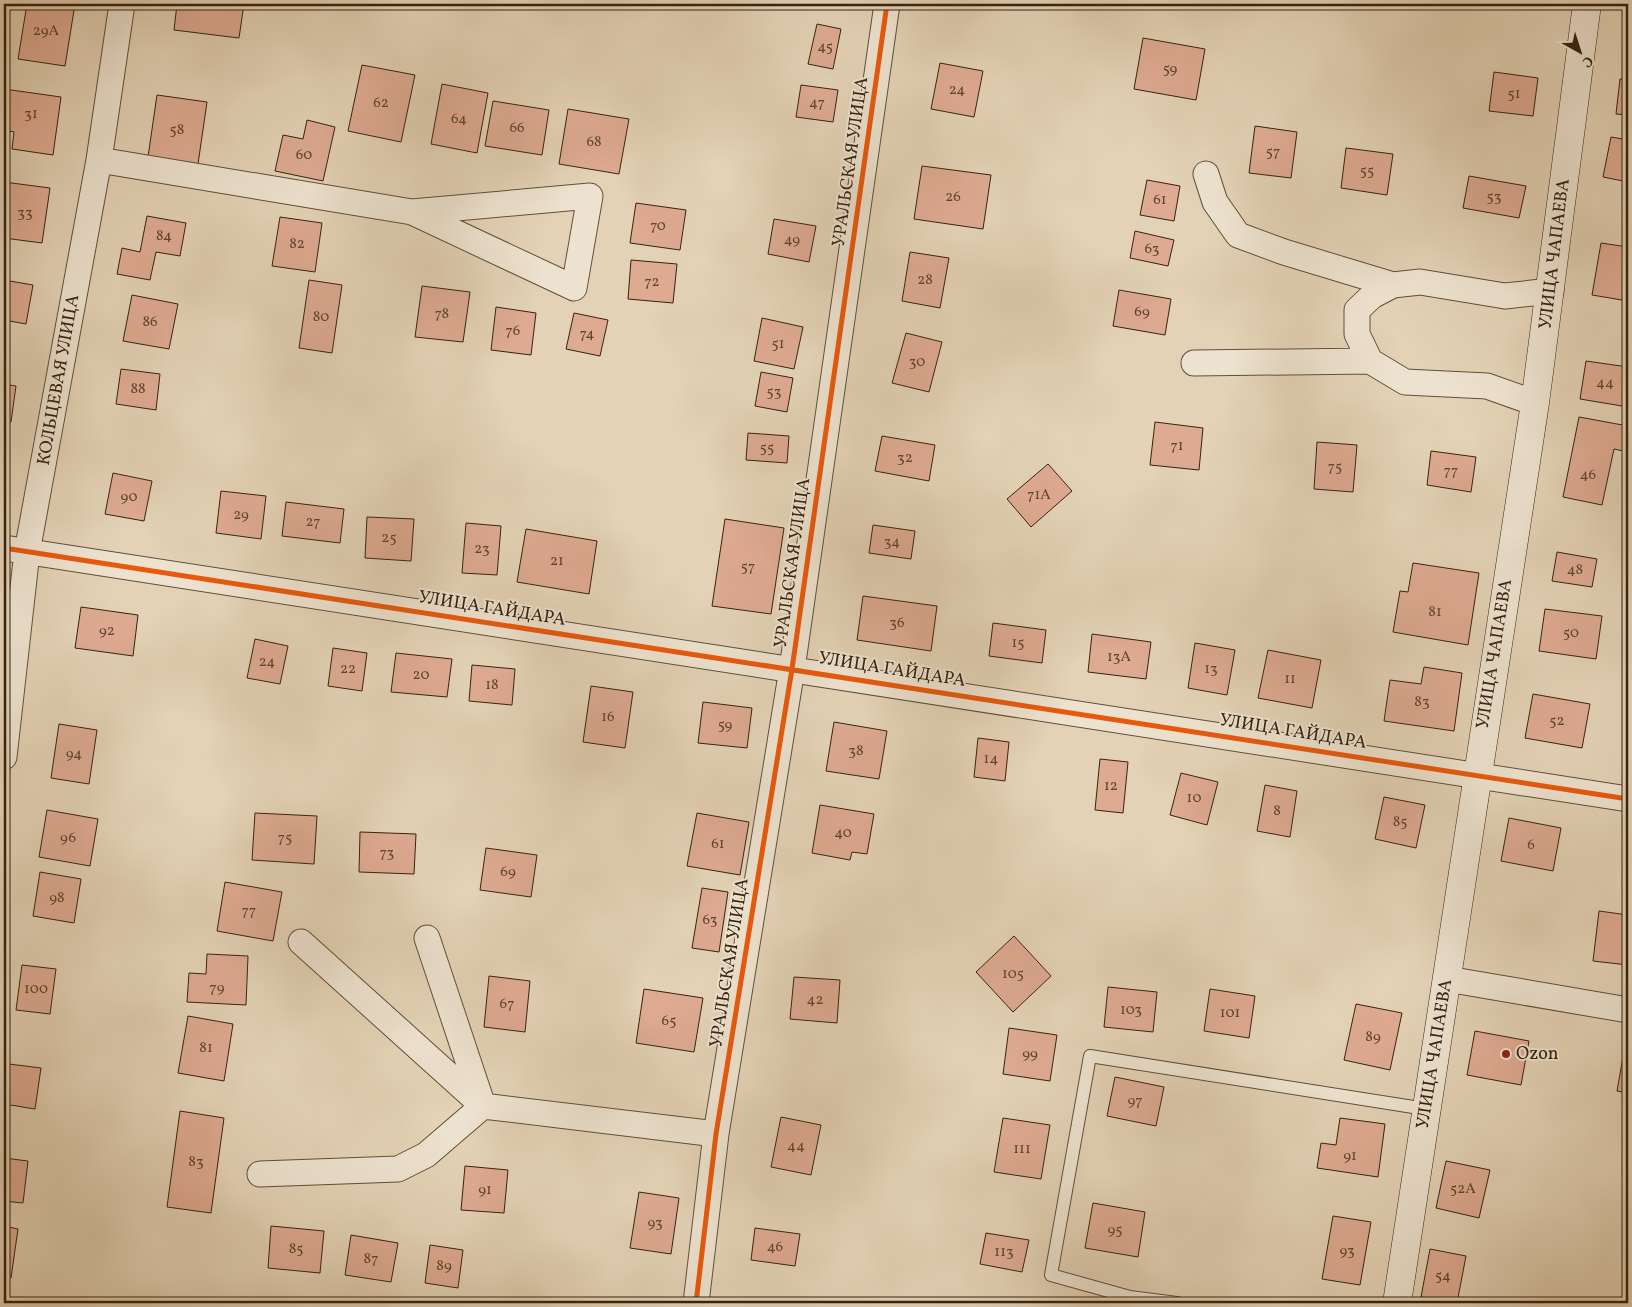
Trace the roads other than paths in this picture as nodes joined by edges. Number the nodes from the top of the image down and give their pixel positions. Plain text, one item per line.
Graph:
1 (122, 4) edge
2 (887, 4) edge
3 (1587, 4) edge
4 (99, 160) junction
5 (1206, 174) dead end
6 (412, 212) junction
7 (1393, 284) junction
8 (1551, 291) junction
9 (1370, 361) junction
10 (1194, 363) dead end
11 (1535, 403) junction
12 (15, 550) edge
13 (792, 668) junction
14 (4, 757) edge
15 (1476, 774) junction
16 (1628, 799) edge
17 (427, 938) dead end
18 (301, 942) dead end
19 (1447, 979) junction
20 (1628, 1010) edge
21 (483, 1106) junction
22 (1426, 1108) junction
23 (716, 1134) junction
24 (260, 1174) dead end
25 (696, 1303) edge
26 (1177, 1303) edge
27 (1397, 1303) edge

1 - 4 street, КОЛЬЦЕВАЯ УЛИЦА
2 - 13 street, УРАЛЬСКАЯ УЛИЦА
3 - 8 street, УЛИЦА ЧАПАЕВА
4 - 6 street
4 - 12 street, КОЛЬЦЕВАЯ УЛИЦА
5 - 7 street
6 - 6 street
7 - 8 street
7 - 9 street
8 - 11 street, УЛИЦА ЧАПАЕВА
9 - 10 street
9 - 11 street
11 - 15 street, УЛИЦА ЧАПАЕВА
12 - 13 street, УЛИЦА ГАЙДАРА
12 - 14 street, КОЛЬЦЕВАЯ УЛИЦА
13 - 15 street, УЛИЦА ГАЙДАРА
13 - 23 street, УРАЛЬСКАЯ УЛИЦА
15 - 16 street, УЛИЦА ГАЙДАРА
15 - 19 street, УЛИЦА ЧАПАЕВА
17 - 21 street
18 - 21 street
19 - 20 street
19 - 22 street, УЛИЦА ЧАПАЕВА
21 - 23 street
21 - 24 street
22 - 26 lane
22 - 27 street, УЛИЦА ЧАПАЕВА
23 - 25 street, УРАЛЬСКАЯ УЛИЦА

